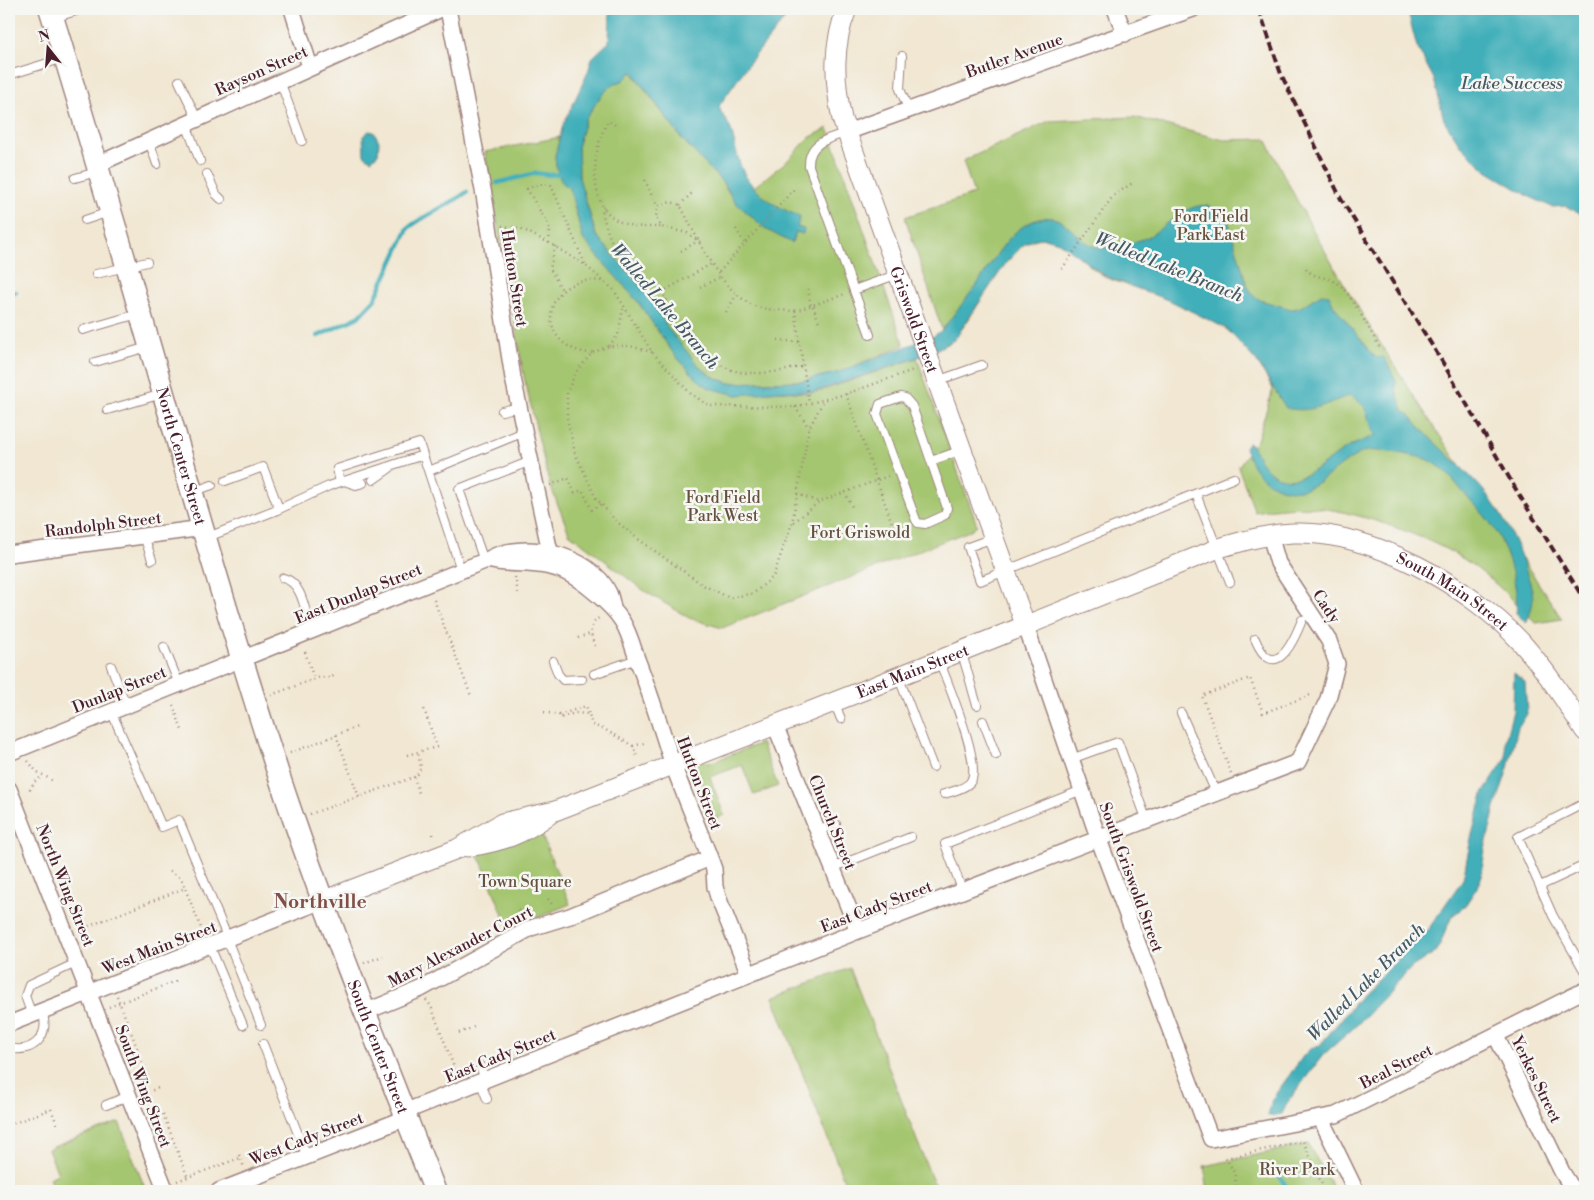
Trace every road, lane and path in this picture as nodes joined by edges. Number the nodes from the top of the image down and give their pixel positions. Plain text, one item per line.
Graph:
1 (292, 9) edge
2 (441, 9) edge
3 (448, 9) edge
4 (847, 9) edge
5 (1115, 9) edge
6 (1194, 9) edge
7 (79, 10) dead end
8 (52, 14) edge
9 (1125, 34) junction
10 (902, 56) dead end
11 (66, 58) junction
12 (310, 67) junction
13 (9, 75) edge
14 (179, 81) dead end
15 (280, 81) junction
16 (909, 112) junction
17 (191, 121) junction
18 (615, 125) dead end
19 (847, 132) junction
20 (149, 141) junction
21 (302, 142) dead end
22 (200, 160) dead end
23 (157, 164) dead end
24 (97, 168) junction
25 (207, 174) dead end
26 (75, 178) dead end
27 (645, 180) dead end
28 (1134, 182) dead end
29 (796, 187) dead end
30 (694, 191) dead end
31 (221, 199) dead end
32 (680, 205) junction
33 (659, 206) junction
34 (604, 207) junction
35 (110, 212) junction
36 (85, 220) dead end
37 (489, 224) junction
38 (661, 228) junction
39 (736, 229) dead end
40 (699, 241) junction
41 (549, 242) junction
42 (745, 244) junction
43 (555, 246) junction
44 (681, 251) dead end
45 (713, 263) junction
46 (137, 264) junction
47 (585, 266) junction
48 (1062, 269) dead end
49 (1306, 269) dead end
50 (719, 272) junction
51 (96, 274) dead end
52 (898, 274) junction
53 (722, 276) junction
54 (604, 282) junction
55 (700, 287) dead end
56 (808, 289) dead end
57 (562, 290) junction
58 (854, 290) junction
59 (662, 292) junction
60 (737, 294) junction
61 (812, 306) junction
62 (624, 307) junction
63 (795, 311) junction
64 (726, 312) dead end
65 (140, 313) junction
66 (819, 322) dead end
67 (83, 330) dead end
68 (870, 335) dead end
69 (778, 340) dead end
70 (800, 342) junction
71 (150, 346) junction
72 (609, 346) junction
73 (1380, 348) dead end
74 (652, 352) junction
75 (592, 353) junction
76 (96, 362) dead end
77 (922, 365) junction
78 (982, 365) dead end
79 (804, 367) junction
80 (937, 381) junction
81 (164, 393) junction
82 (846, 394) junction
83 (824, 400) junction
84 (810, 404) junction
85 (519, 407) junction
86 (795, 407) junction
87 (107, 410) dead end
88 (502, 411) dead end
89 (809, 428) junction
90 (524, 432) junction
91 (962, 450) junction
92 (423, 455) junction
93 (931, 461) junction
94 (531, 462) junction
95 (393, 465) junction
96 (429, 471) junction
97 (898, 472) junction
98 (1234, 478) dead end
99 (373, 480) dead end
100 (878, 480) junction
101 (225, 481) dead end
102 (342, 481) junction
103 (363, 483) dead end
104 (549, 486) dead end
105 (845, 492) junction
106 (797, 494) junction
107 (1196, 494) junction
108 (819, 502) junction
109 (602, 504) junction
110 (279, 509) junction
111 (854, 509) dead end
112 (792, 523) junction
113 (204, 533) junction
114 (1270, 535) junction
115 (144, 536) junction
116 (994, 538) junction
117 (898, 540) dead end
118 (1219, 548) junction
119 (9, 554) edge
120 (549, 559) junction
121 (152, 560) dead end
122 (486, 560) junction
123 (461, 570) junction
124 (513, 570) dead end
125 (1006, 572) junction
126 (283, 578) dead end
127 (1230, 582) dead end
128 (518, 593) dead end
129 (434, 600) dead end
130 (600, 617) dead end
131 (1302, 620) dead end
132 (1025, 624) junction
133 (311, 630) junction
134 (590, 634) junction
135 (578, 638) dead end
136 (1255, 639) dead end
137 (595, 646) dead end
138 (164, 647) dead end
139 (961, 651) junction
140 (305, 652) dead end
141 (242, 658) junction
142 (637, 659) junction
143 (939, 660) junction
144 (553, 661) dead end
145 (111, 666) dead end
146 (594, 674) dead end
147 (336, 675) dead end
148 (898, 676) junction
149 (314, 679) junction
150 (582, 679) dead end
151 (179, 684) junction
152 (1313, 694) dead end
153 (271, 695) dead end
154 (471, 696) dead end
155 (1328, 699) joint
156 (173, 704) dead end
157 (126, 705) junction
158 (977, 705) dead end
159 (423, 706) dead end
160 (111, 711) junction
161 (544, 712) dead end
162 (1181, 713) dead end
163 (588, 714) junction
164 (559, 715) junction
165 (983, 721) dead end
166 (775, 725) junction
167 (357, 727) dead end
168 (182, 730) dead end
169 (1585, 731) edge
170 (336, 735) junction
171 (644, 743) dead end
172 (633, 746) junction
173 (290, 752) dead end
174 (9, 753) edge
175 (418, 754) junction
176 (407, 755) dead end
177 (996, 755) dead end
178 (636, 757) dead end
179 (1071, 759) junction
180 (28, 761) dead end
181 (673, 764) junction
182 (933, 767) dead end
183 (1231, 773) dead end
184 (43, 776) junction
185 (414, 778) junction
186 (53, 781) dead end
187 (9, 790) edge
188 (30, 790) dead end
189 (1082, 790) junction
190 (419, 793) dead end
191 (944, 794) dead end
192 (1217, 795) junction
193 (359, 797) junction
194 (1585, 803) edge
195 (310, 814) dead end
196 (1147, 821) junction
197 (836, 824) dead end
198 (817, 831) junction
199 (911, 837) dead end
200 (1099, 840) junction
201 (710, 858) junction
202 (1585, 865) edge
203 (832, 868) junction
204 (170, 871) dead end
205 (1540, 886) junction
206 (186, 888) junction
207 (963, 892) junction
208 (322, 901) junction
209 (84, 928) dead end
210 (201, 928) dead end
211 (858, 931) junction
212 (227, 939) junction
213 (210, 946) junction
214 (383, 956) dead end
215 (78, 962) junction
216 (362, 964) dead end
217 (1585, 972) edge
218 (176, 974) dead end
219 (749, 974) junction
220 (167, 977) dead end
221 (152, 981) dead end
222 (170, 983) junction
223 (140, 986) dead end
224 (155, 988) junction
225 (1585, 990) edge
226 (128, 991) dead end
227 (90, 993) junction
228 (143, 993) junction
229 (116, 996) dead end
230 (131, 998) junction
231 (424, 998) dead end
232 (119, 1003) junction
233 (109, 1007) dead end
234 (365, 1012) junction
235 (37, 1013) junction
236 (9, 1024) edge
237 (242, 1024) dead end
238 (261, 1025) dead end
239 (129, 1027) junction
240 (474, 1027) dead end
241 (121, 1030) dead end
242 (459, 1033) dead end
243 (1496, 1036) junction
244 (263, 1044) dead end
245 (9, 1048) edge
246 (140, 1056) junction
247 (135, 1065) dead end
248 (457, 1075) dead end
249 (148, 1076) dead end
250 (482, 1076) junction
251 (161, 1087) dead end
252 (136, 1095) junction
253 (487, 1098) dead end
254 (106, 1105) dead end
255 (163, 1114) dead end
256 (405, 1115) junction
257 (1321, 1119) junction
258 (57, 1124) dead end
259 (9, 1125) edge
260 (312, 1134) dead end
261 (1211, 1139) joint
262 (313, 1154) junction
263 (244, 1167) dead end
264 (188, 1178) junction
265 (172, 1186) edge
266 (219, 1191) edge
267 (435, 1191) edge
268 (1236, 1191) edge
269 (1325, 1191) edge
270 (1356, 1191) edge
271 (1574, 1191) edge

1 - 12 street
2 - 12 street, Rayson Street
3 - 37 street, Hutton Street
4 - 19 street, Griswold Street
5 - 9 street
6 - 9 street, Butler Avenue
7 - 8 lane
8 - 11 main road, North Center Street
9 - 16 street, Butler Avenue
10 - 16 lane
11 - 13 lane
11 - 24 main road, North Center Street
12 - 15 street, Rayson Street
14 - 17 lane
15 - 17 street, Rayson Street
15 - 21 lane
16 - 19 street, Butler Avenue
17 - 20 street, Rayson Street
17 - 22 lane
18 - 34 path
19 - 52 street, Griswold Street
19 - 58 lane
20 - 23 lane
20 - 24 street, Rayson Street
24 - 26 lane
24 - 35 main road, North Center Street
25 - 31 lane
27 - 33 path
28 - 48 path
29 - 42 path
30 - 32 path
32 - 33 path
32 - 40 path
33 - 38 path
34 - 38 path
34 - 59 path
35 - 36 lane
35 - 46 main road, North Center Street
37 - 41 path
37 - 85 street, Hutton Street
38 - 40 path
39 - 42 path
40 - 44 path
40 - 45 path
41 - 43 path
41 - 47 path
42 - 50 path
43 - 47 path
43 - 57 path
45 - 50 path
45 - 59 path
46 - 51 lane
46 - 65 main road, North Center Street
47 - 54 path
49 - 73 path
50 - 53 path
52 - 58 lane
52 - 77 street, Griswold Street
53 - 55 path
53 - 60 path
54 - 57 path
54 - 62 path
56 - 61 path
57 - 75 path
58 - 61 path
58 - 68 lane
59 - 79 path
60 - 63 path
60 - 64 path
61 - 63 path
61 - 66 path
62 - 72 path
62 - 74 path
63 - 70 path
65 - 67 lane
65 - 71 main road, North Center Street
69 - 70 path
70 - 79 path
71 - 76 lane
71 - 81 main road, North Center Street
72 - 74 path
72 - 75 path
74 - 86 path
75 - 109 path
77 - 80 street, Griswold Street
77 - 82 path
78 - 80 lane
79 - 84 path
80 - 91 street, Griswold Street
81 - 87 lane
81 - 113 main road, North Center Street
82 - 83 path
82 - 100 path
83 - 84 path
83 - 89 path
84 - 86 path
85 - 88 lane
85 - 90 street, Hutton Street
86 - 89 path
89 - 106 path
90 - 94 street, Hutton Street
90 - 96 lane
91 - 93 lane
91 - 116 street, Griswold Street
92 - 95 lane
92 - 96 lane
92 - 102 lane
93 - 97 lane
93 - 97 lane
94 - 120 street, Hutton Street
94 - 122 lane
95 - 99 lane
95 - 102 lane
96 - 123 lane
97 - 100 path
98 - 107 lane
100 - 105 path
100 - 117 path
101 - 110 lane
102 - 103 lane
102 - 110 lane
104 - 109 path
105 - 108 path
105 - 111 path
106 - 108 path
106 - 112 path
107 - 118 lane
107 - 125 lane
108 - 112 path
109 - 112 path
110 - 113 lane
113 - 115 street, Randolph Street
113 - 141 main road, North Center Street
114 - 118 street, East Main Street
114 - 155 street, Cady
114 - 169 street, South Main Street
115 - 119 street, Randolph Street
115 - 121 lane
116 - 125 street, Griswold Street
116 - 125 lane
118 - 127 lane
118 - 132 street, East Main Street
120 - 122 street, East Dunlap Street
120 - 142 street, Hutton Street
122 - 123 street, East Dunlap Street
123 - 133 street, East Dunlap Street
124 - 128 path
125 - 132 street, Griswold Street
126 - 133 lane
129 - 154 path
130 - 134 path
131 - 136 lane
132 - 139 street, East Main Street
132 - 179 street, South Griswold Street
133 - 141 street, East Dunlap Street
134 - 135 path
134 - 137 path
138 - 151 lane
139 - 143 street, East Main Street
139 - 158 lane
140 - 149 path
141 - 151 street, Dunlap Street
141 - 208 main road, North Center Street
142 - 146 lane
142 - 181 street, Hutton Street
143 - 148 street, East Main Street
143 - 191 lane
144 - 150 lane
145 - 157 lane
147 - 149 path
148 - 166 street, East Main Street
148 - 182 lane
149 - 153 path
151 - 157 street, Dunlap Street
152 - 183 path
155 - 192 street, East Cady Street
156 - 168 path
157 - 160 street, Dunlap Street
159 - 175 path
160 - 174 street, Dunlap Street
160 - 212 lane
161 - 164 path
162 - 192 lane
163 - 164 path
163 - 164 path
163 - 172 path
165 - 177 lane
166 - 181 street, East Main Street
166 - 198 street, Church Street
167 - 170 path
170 - 173 path
170 - 193 path
171 - 172 path
172 - 178 path
175 - 176 path
175 - 185 path
179 - 189 street, South Griswold Street
179 - 196 lane
180 - 184 path
181 - 201 street, Hutton Street
181 - 208 street, East Main Street
184 - 186 path
184 - 188 path
185 - 190 path
185 - 193 path
187 - 215 street, North Wing Street
189 - 200 street, South Griswold Street
189 - 207 lane
192 - 196 street, East Cady Street
193 - 195 path
194 - 205 lane
196 - 200 street, East Cady Street
197 - 198 lane
198 - 203 street, Church Street
199 - 203 lane
200 - 207 street, East Cady Street
200 - 261 street, South Griswold Street
201 - 219 street, Hutton Street
201 - 234 street, Mary Alexander Court
202 - 205 lane
203 - 211 street, Church Street
204 - 206 path
205 - 217 lane
206 - 209 path
206 - 210 path
207 - 211 street, East Cady Street
208 - 212 street, West Main Street
208 - 234 main road, South Center Street
211 - 219 street, East Cady Street
212 - 213 street, West Main Street
212 - 238 lane
213 - 227 street, West Main Street
213 - 237 lane
214 - 216 path
215 - 227 street, North Wing Street
215 - 235 lane
218 - 222 path
219 - 250 street, East Cady Street
220 - 222 path
221 - 224 path
222 - 224 path
223 - 228 path
224 - 228 path
225 - 243 street, Beal Street
226 - 230 path
227 - 235 street, West Main Street
227 - 252 street, South Wing Street
228 - 230 path
229 - 232 path
230 - 232 path
231 - 248 path
232 - 233 path
232 - 239 path
234 - 256 main road, South Center Street
235 - 236 street, West Main Street
235 - 245 lane
239 - 241 path
239 - 246 path
240 - 242 path
243 - 257 street, Beal Street
243 - 271 street, Yerkes Street
244 - 262 lane
246 - 247 path
246 - 249 path
250 - 253 lane
250 - 256 street, East Cady Street
251 - 252 path
252 - 254 lane
252 - 265 street, South Wing Street
255 - 264 path
256 - 262 street, West Cady Street
256 - 267 main road, South Center Street
257 - 261 street, Beal Street
257 - 270 street
258 - 259 path
260 - 262 lane
262 - 266 street, West Cady Street
263 - 264 path
264 - 265 path
268 - 269 path

